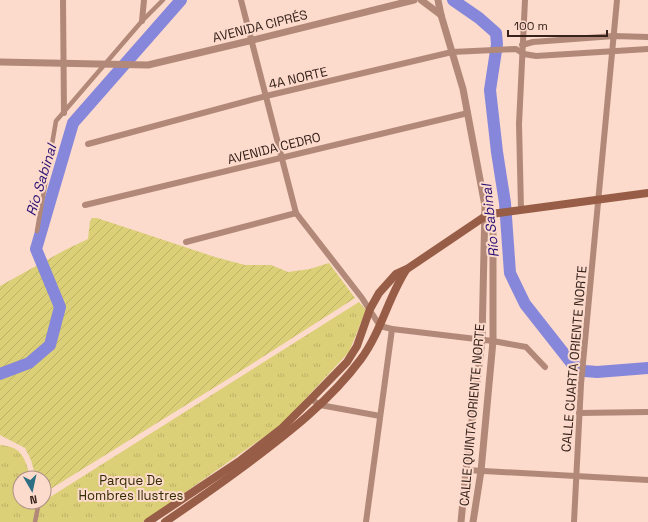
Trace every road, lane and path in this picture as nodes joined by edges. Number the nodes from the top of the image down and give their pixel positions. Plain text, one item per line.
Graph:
1 (63, 0) edge
2 (144, 0) edge
3 (163, 0) edge
4 (241, 0) edge
5 (414, 0) edge
6 (421, 0) edge
7 (525, 0) edge
8 (617, 0) edge
9 (439, 3) edge
10 (441, 15) junction
11 (142, 21) junction
12 (614, 36) junction
13 (648, 36) edge
14 (253, 40) junction
15 (524, 43) junction
16 (516, 49) junction
17 (648, 49) edge
18 (452, 52) junction
19 (613, 52) junction
20 (524, 54) junction
21 (0, 62) edge
22 (63, 63) junction
23 (107, 64) junction
24 (266, 96) junction
25 (64, 113) junction
26 (468, 113) junction
27 (88, 144) dead end
28 (282, 157) junction
29 (648, 192) edge
30 (598, 199) junction
31 (85, 205) dead end
32 (519, 209) junction
33 (296, 213) junction
34 (490, 214) junction
35 (37, 231) dead end
36 (186, 242) dead end
37 (407, 269) junction
38 (370, 309) junction
39 (380, 326) junction
40 (392, 329) junction
41 (482, 340) junction
42 (494, 340) junction
43 (545, 367) dead end
44 (311, 399) junction
45 (320, 405) junction
46 (648, 412) edge
47 (579, 414) junction
48 (380, 416) junction
49 (466, 470) junction
50 (481, 471) junction
51 (576, 476) junction
52 (648, 480) edge
53 (38, 510) edge
54 (36, 522) edge
55 (148, 522) edge
56 (165, 522) edge
57 (366, 522) edge
58 (461, 522) edge
59 (473, 522) edge
60 (574, 522) edge

1 - 22 street
2 - 11 street
3 - 11 street
4 - 14 street
5 - 14 street, AVENIDA CIPRÉS
6 - 10 street
7 - 15 street
8 - 12 street, CALLE CUARTA ORIENTE NORTE
9 - 10 street
10 - 18 street
11 - 23 street
12 - 13 street
12 - 15 street
12 - 19 street, CALLE CUARTA ORIENTE NORTE
14 - 23 street, AVENIDA CIPRÉS
14 - 24 street
15 - 16 street
15 - 20 street
16 - 18 street, 4A NORTE
16 - 20 street
17 - 19 street
18 - 24 street, 4A NORTE
18 - 26 street
19 - 20 street
19 - 30 street, CALLE CUARTA ORIENTE NORTE
20 - 32 street
21 - 22 street, AVENIDA CIPRÉS
22 - 23 street, AVENIDA CIPRÉS
22 - 25 street
23 - 25 street
24 - 27 street, 4A NORTE
24 - 28 street
25 - 35 street
26 - 28 street, AVENIDA CEDRO
26 - 34 street
28 - 31 street, AVENIDA CEDRO
28 - 33 street
29 - 30 main road
30 - 32 main road
30 - 47 street, CALLE CUARTA ORIENTE NORTE
32 - 34 main road
33 - 36 street
33 - 38 street
34 - 37 main road
34 - 41 street, CALLE QUINTA ORIENTE NORTE
34 - 42 street, CALLE QUINTA ORIENTE NORTE
37 - 38 main road
37 - 39 main road
38 - 39 street
38 - 44 main road
39 - 40 street
39 - 45 main road
40 - 41 street
40 - 48 street
41 - 42 street
41 - 49 street, CALLE QUINTA ORIENTE NORTE
42 - 43 street
42 - 50 street, CALLE QUINTA ORIENTE NORTE
44 - 45 street
44 - 55 main road
45 - 48 street
45 - 56 main road
46 - 47 street
47 - 51 street, CALLE CUARTA ORIENTE NORTE
48 - 57 street
49 - 50 street
49 - 58 street, CALLE QUINTA ORIENTE NORTE
50 - 51 street
50 - 59 street, CALLE QUINTA ORIENTE NORTE
51 - 52 street
51 - 60 street, CALLE CUARTA ORIENTE NORTE
53 - 54 street

